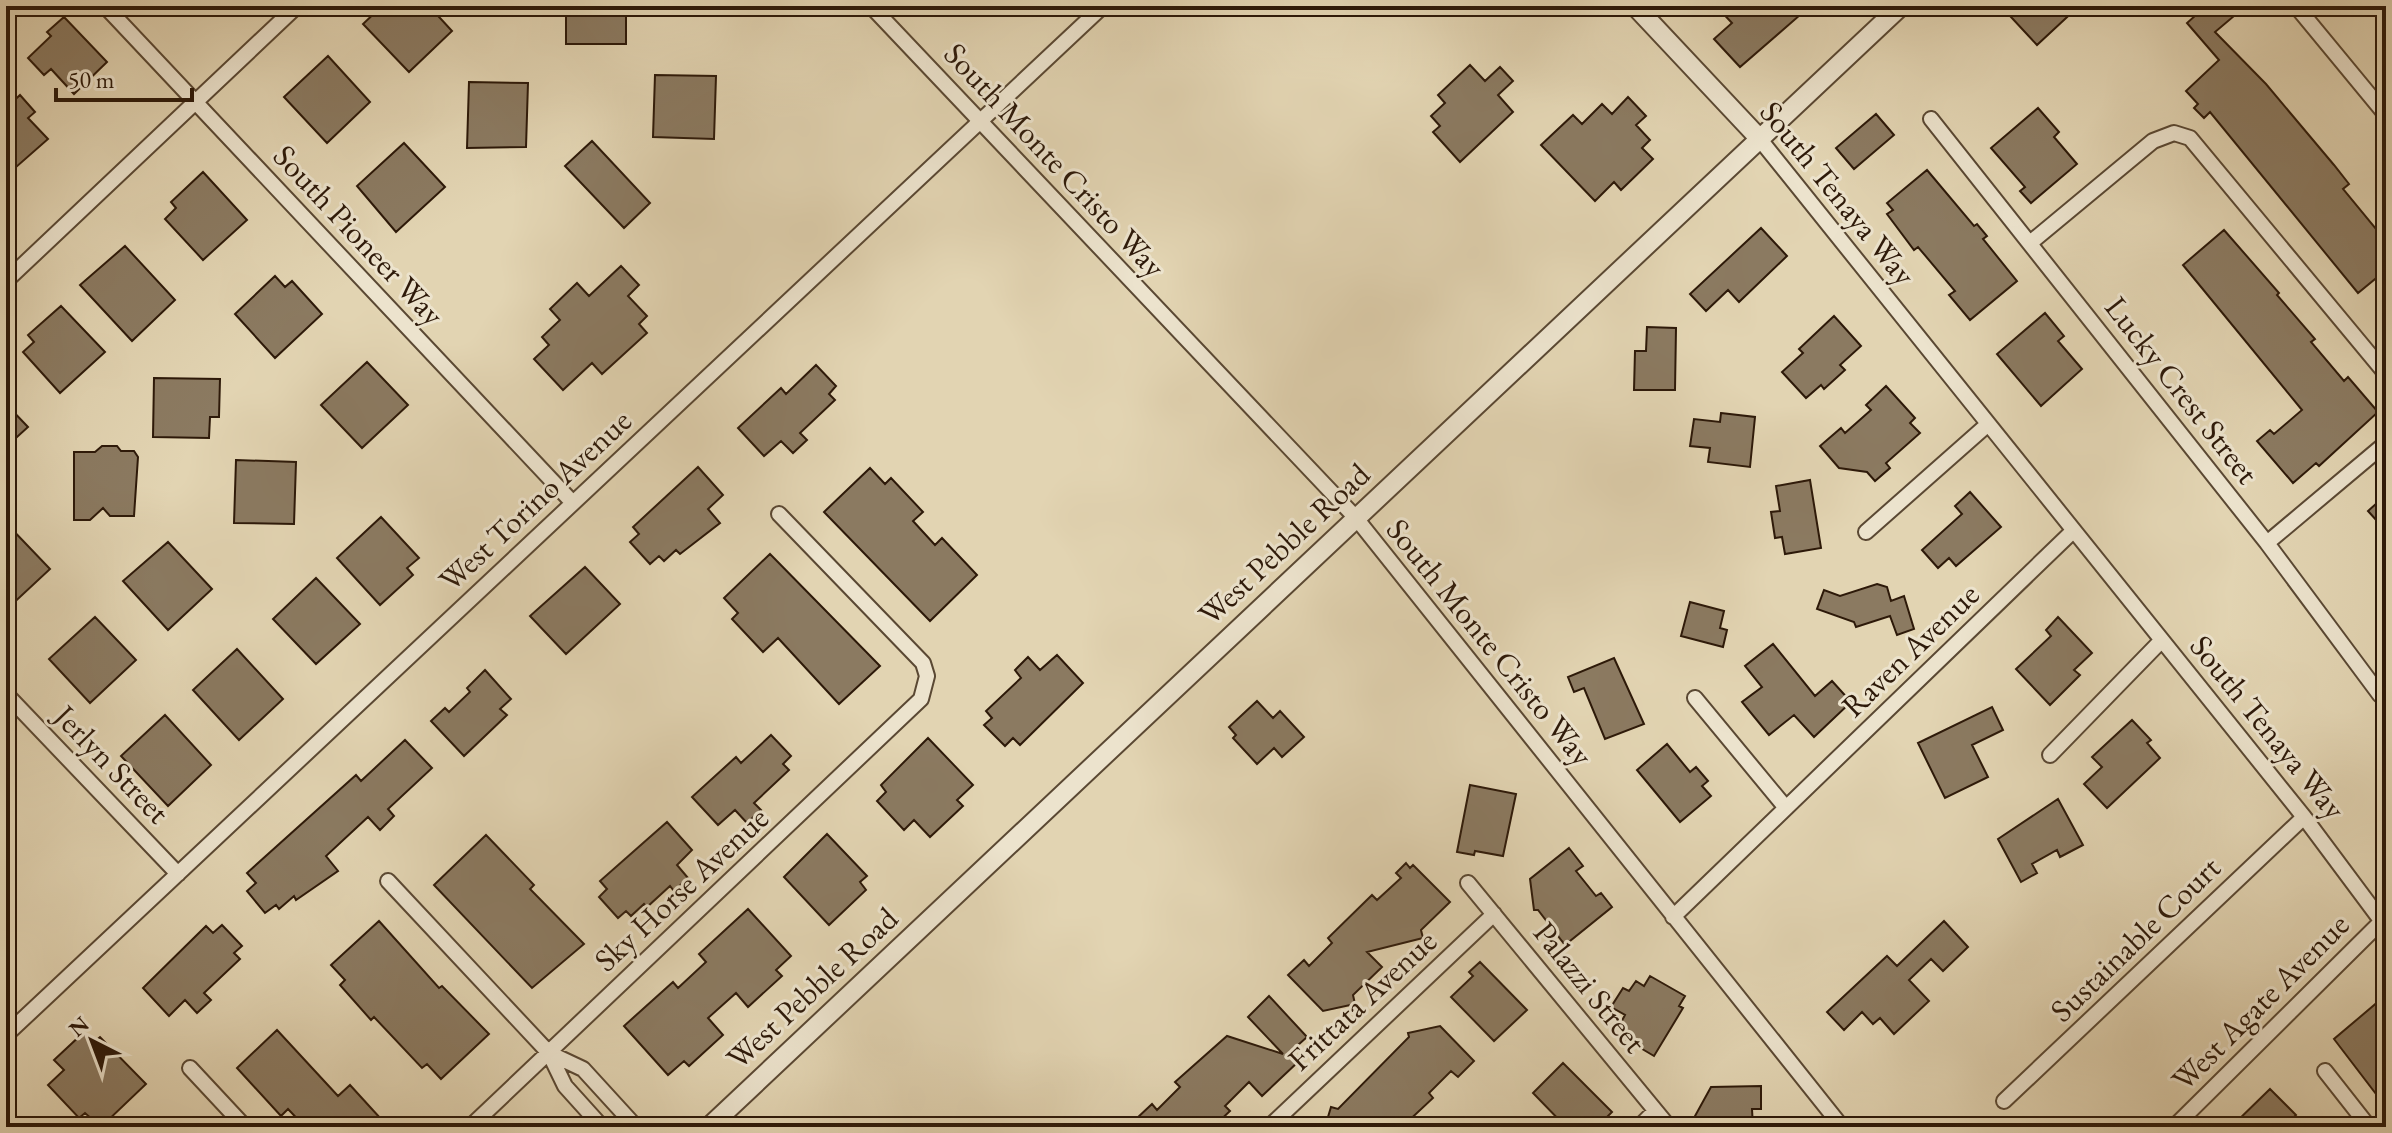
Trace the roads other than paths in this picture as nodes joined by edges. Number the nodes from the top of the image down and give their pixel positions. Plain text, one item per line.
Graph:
1 (105, 6) edge
2 (297, 6) edge
3 (871, 6) edge
4 (1103, 6) edge
5 (1635, 6) edge
6 (1901, 6) edge
7 (2296, 6) edge
8 (196, 103) junction
9 (2386, 115) edge
10 (1931, 119) dead end
11 (980, 121) junction
12 (1758, 137) junction
13 (2030, 243) junction
14 (6, 281) edge
15 (2386, 374) edge
16 (1987, 425) junction
17 (2386, 443) edge
18 (573, 503) junction
19 (779, 514) dead end
20 (1356, 518) junction
21 (2073, 531) junction
22 (1866, 532) dead end
23 (2267, 543) junction
24 (2160, 642) junction
25 (6, 694) edge
26 (1695, 698) dead end
27 (2386, 698) edge
28 (2050, 755) dead end
29 (1786, 808) junction
30 (2304, 817) junction
31 (178, 874) junction
32 (388, 881) dead end
33 (1468, 883) dead end
34 (1494, 914) junction
35 (1673, 917) junction
36 (2384, 922) edge
37 (6, 1035) edge
38 (549, 1053) junction
39 (190, 1068) dead end
40 (2325, 1071) dead end
41 (2004, 1101) dead end
42 (1655, 1111) junction
43 (245, 1127) edge
44 (470, 1127) edge
45 (602, 1127) edge
46 (636, 1127) edge
47 (709, 1127) edge
48 (1269, 1127) edge
49 (1639, 1127) edge
50 (1669, 1127) edge
51 (1842, 1127) edge
52 (2174, 1127) edge
53 (2369, 1127) edge

1 - 8 street, South Pioneer Way
2 - 8 street
3 - 11 street, South Monte Cristo Way
4 - 11 street, West Torino Avenue
5 - 12 street, South Tenaya Way
6 - 12 street, West Pebble Road
7 - 9 street
8 - 14 street
8 - 18 street, South Pioneer Way
10 - 13 street, Lucky Crest Street
11 - 18 street, West Torino Avenue
11 - 20 street, South Monte Cristo Way
12 - 16 street, South Tenaya Way
12 - 20 street, West Pebble Road
13 - 15 street
13 - 23 street, Lucky Crest Street
16 - 21 street, South Tenaya Way
16 - 22 street
17 - 23 street
18 - 31 street, West Torino Avenue
19 - 38 street, Sky Horse Avenue
20 - 35 street, South Monte Cristo Way
20 - 47 street, West Pebble Road
21 - 24 street, South Tenaya Way
21 - 29 street, Raven Avenue
23 - 27 street, Lucky Crest Street
24 - 28 street, South Tenaya Way
24 - 30 street, South Tenaya Way
25 - 31 street, Jerlyn Street
26 - 29 street
29 - 35 street, Raven Avenue
30 - 36 street, South Tenaya Way
30 - 41 street, Sustainable Court
31 - 37 street, West Torino Avenue
32 - 38 street
33 - 34 street, Palazzi Street
34 - 42 street, Palazzi Street
34 - 48 street, Frittata Avenue
35 - 51 street, South Monte Cristo Way
36 - 52 street, West Agate Avenue
38 - 44 street, Sky Horse Avenue
38 - 45 street
38 - 46 street
39 - 43 street
40 - 53 street
42 - 49 street
42 - 50 street, Palazzi Street

